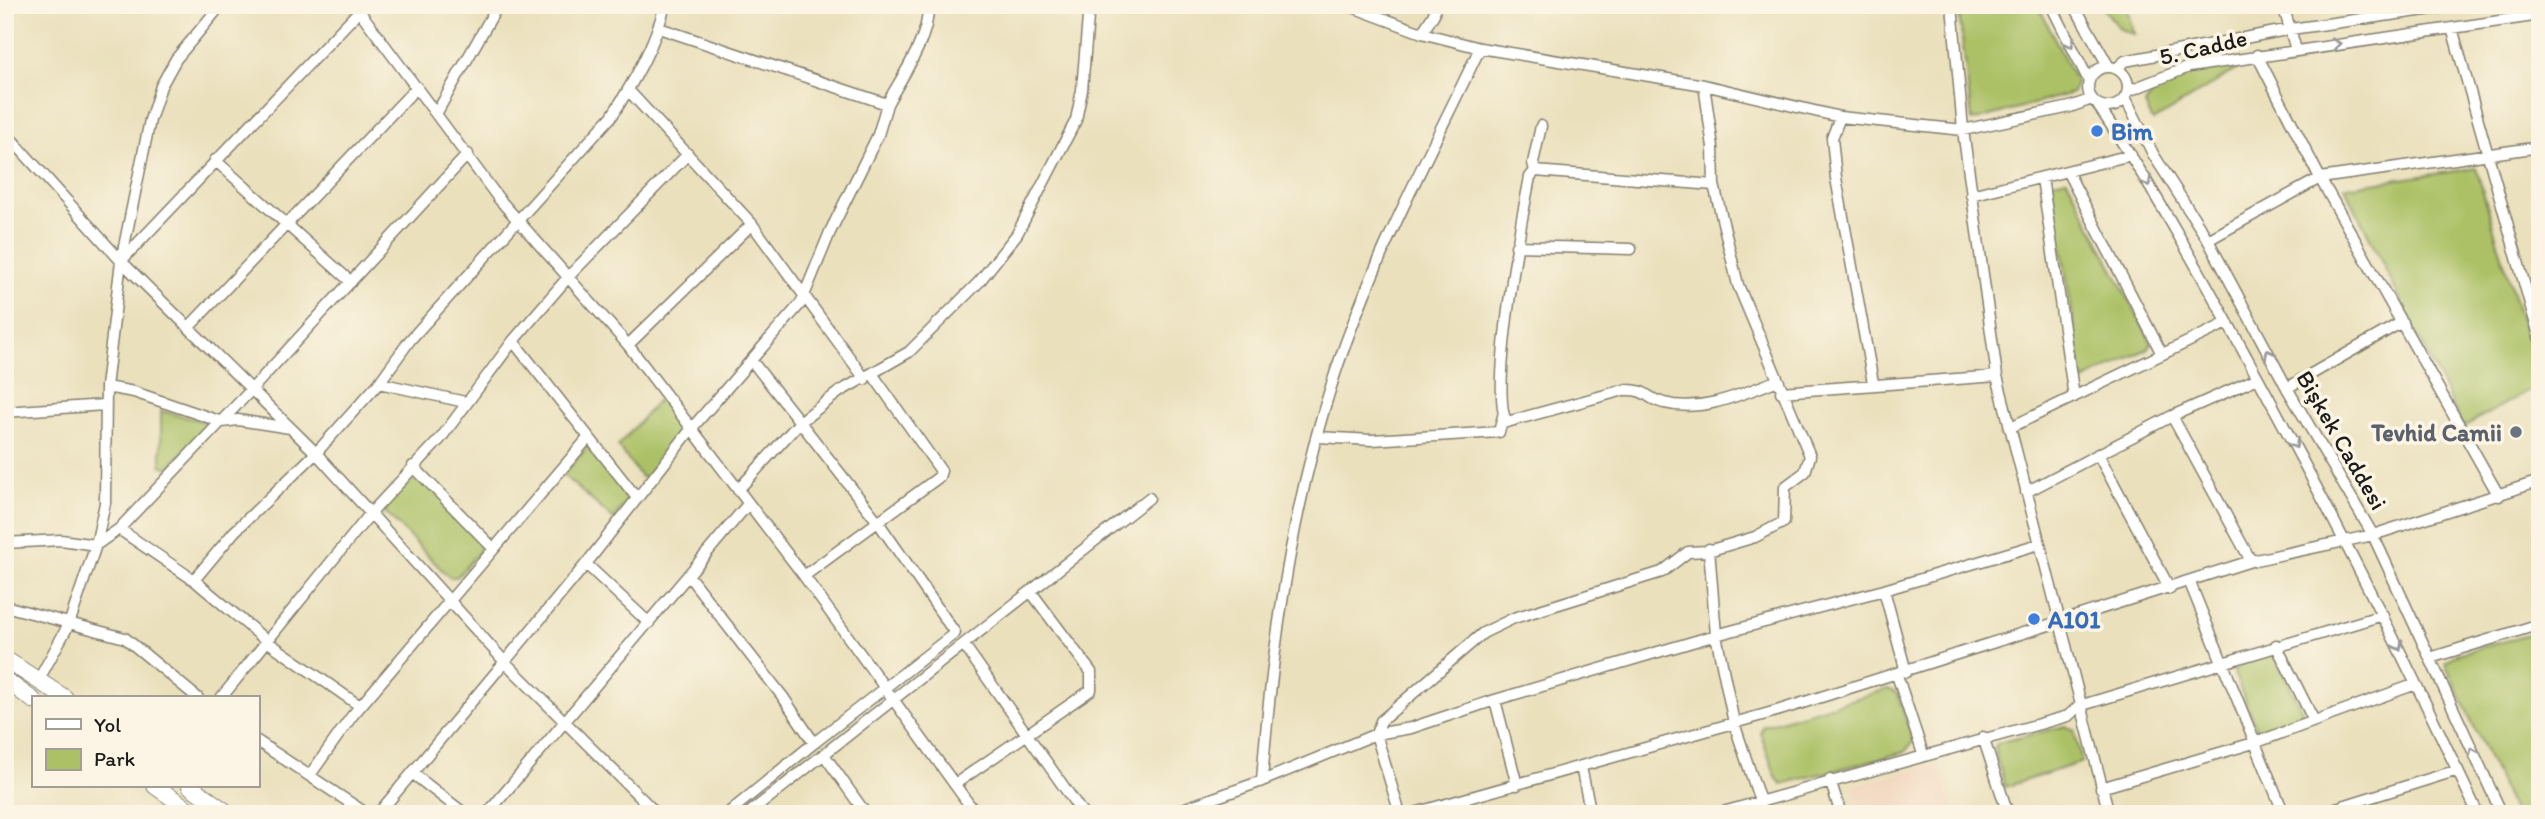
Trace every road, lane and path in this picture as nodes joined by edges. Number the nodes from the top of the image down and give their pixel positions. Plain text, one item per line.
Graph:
1 (221, 5) edge
2 (498, 5) edge
3 (664, 5) edge
4 (928, 5) edge
5 (1089, 5) edge
6 (1347, 5) edge
7 (1952, 5) edge
8 (2050, 5) edge
9 (2074, 5) edge
10 (2283, 5) edge
11 (2461, 5) edge
12 (357, 8) edge
13 (1437, 8) edge
14 (2540, 15) edge
15 (2452, 27) junction
16 (659, 29) junction
17 (2291, 29) junction
18 (1422, 33) junction
19 (1480, 48) junction
20 (2296, 50) junction
21 (2257, 55) junction
22 (2112, 68) junction
23 (2089, 81) junction
24 (1704, 85) junction
25 (417, 88) junction
26 (628, 90) junction
27 (2127, 94) junction
28 (2094, 102) junction
29 (887, 104) junction
30 (436, 114) junction
31 (1840, 117) junction
32 (1541, 126) dead end
33 (1963, 130) junction
34 (5, 132) edge
35 (2540, 147) edge
36 (468, 154) junction
37 (688, 154) junction
38 (2132, 155) junction
39 (2487, 156) junction
40 (215, 160) junction
41 (1535, 171) junction
42 (2067, 171) junction
43 (2042, 178) junction
44 (2319, 178) junction
45 (1714, 184) junction
46 (1971, 195) junction
47 (517, 219) junction
48 (286, 224) junction
49 (752, 224) junction
50 (2208, 240) junction
51 (1516, 246) junction
52 (1631, 249) dead end
53 (121, 261) junction
54 (570, 275) junction
55 (351, 282) junction
56 (805, 295) junction
57 (2402, 322) junction
58 (2228, 323) junction
59 (190, 326) junction
60 (2540, 339) edge
61 (513, 341) junction
62 (628, 345) junction
63 (2162, 354) junction
64 (751, 360) junction
65 (1997, 376) junction
66 (869, 377) junction
67 (2258, 378) junction
68 (379, 383) junction
69 (1873, 383) junction
70 (106, 387) junction
71 (1779, 387) junction
72 (2287, 387) junction
73 (251, 390) junction
74 (2074, 397) junction
75 (466, 402) junction
76 (104, 405) junction
77 (5, 412) edge
78 (1503, 416) junction
79 (2172, 416) junction
80 (222, 422) junction
81 (800, 422) junction
82 (692, 428) junction
83 (2009, 428) junction
84 (292, 429) junction
85 (589, 437) junction
86 (1318, 438) junction
87 (316, 453) junction
88 (2098, 454) junction
89 (413, 466) junction
90 (2540, 481) edge
91 (738, 490) junction
92 (2025, 492) junction
93 (2499, 496) junction
94 (637, 498) junction
95 (1149, 498) dead end
96 (748, 504) junction
97 (370, 514) junction
98 (878, 523) junction
99 (119, 529) junction
100 (2374, 535) junction
101 (2346, 540) junction
102 (5, 543) edge
103 (2039, 544) junction
104 (96, 545) junction
105 (493, 548) junction
106 (1709, 549) junction
107 (2252, 561) junction
108 (586, 564) junction
109 (688, 575) junction
110 (804, 576) junction
111 (194, 580) junction
112 (2190, 583) junction
113 (2170, 589) junction
114 (1884, 590) junction
115 (1031, 592) junction
116 (450, 599) junction
117 (5, 606) edge
118 (2383, 615) junction
119 (2058, 622) junction
120 (649, 623) junction
121 (69, 624) junction
122 (2540, 624) edge
123 (1716, 635) junction
124 (268, 642) junction
125 (964, 645) junction
126 (2276, 645) junction
127 (2430, 658) junction
128 (5, 659) edge
129 (2224, 661) junction
130 (505, 662) junction
131 (1902, 674) junction
132 (5, 680) edge
133 (38, 681) junction
134 (2416, 684) junction
135 (884, 688) junction
136 (62, 696) edge
137 (196, 696) edge
138 (223, 696) edge
139 (32, 700) edge
140 (894, 700) junction
141 (1495, 700) junction
142 (360, 706) junction
143 (2079, 706) junction
144 (2314, 721) junction
145 (563, 723) junction
146 (1734, 723) junction
147 (1027, 734) junction
148 (1376, 734) junction
149 (1983, 737) junction
150 (259, 742) edge
151 (2257, 742) junction
152 (814, 743) junction
153 (1923, 754) junction
154 (825, 756) junction
155 (1581, 767) junction
156 (2458, 770) junction
157 (412, 773) junction
158 (310, 775) junction
159 (1830, 780) junction
160 (1262, 781) junction
161 (955, 784) junction
162 (1517, 785) junction
163 (158, 788) edge
164 (193, 788) edge
165 (2101, 788) junction
166 (1760, 801) junction
167 (1191, 810) edge
168 (754, 812) edge
169 (195, 814) edge
170 (229, 814) edge
171 (367, 814) edge
172 (378, 814) edge
173 (465, 814) edge
174 (487, 814) edge
175 (657, 814) edge
176 (727, 814) edge
177 (866, 814) edge
178 (976, 814) edge
179 (1083, 814) edge
180 (1169, 814) edge
181 (1400, 814) edge
182 (1411, 814) edge
183 (1591, 814) edge
184 (1716, 814) edge
185 (1842, 814) edge
186 (2008, 814) edge
187 (2109, 814) edge
188 (2284, 814) edge
189 (2317, 814) edge
190 (2478, 814) edge
191 (2502, 814) edge

1 - 53 street
2 - 30 street
3 - 16 street
4 - 29 street
5 - 66 street
6 - 18 street
7 - 33 street
8 -> 23 street
9 - 22 street
10 - 17 street
11 - 17 street, 5. Cadde
12 - 25 street
12 - 40 street
13 - 18 street
14 - 15 street, 5. Cadde
20 -> 15 street, 5. Cadde
15 - 39 street
16 - 26 street
16 - 29 street
17 - 20 street
17 - 22 street, 5. Cadde
18 - 19 street
19 - 24 street
19 - 86 street
20 - 21 street, 5. Cadde
21 - 27 street, 5. Cadde
21 - 44 street
22 - 23 street
22 - 27 street
23 - 28 street
24 - 31 street
24 - 45 street
25 - 30 street
25 - 48 street
26 - 37 street
26 - 47 street
27 - 28 street
27 - 50 street, Bişkek Caddesi
28 - 33 street
28 - 38 street, Bişkek Caddesi
29 - 56 street
30 - 36 street
31 - 33 street
31 - 69 street
32 - 41 street
33 - 46 street
34 - 53 street
35 - 39 street
36 - 47 street
36 - 55 street
37 - 49 street
37 - 54 street
38 - 42 street
38 -> 58 street, Bişkek Caddesi
39 - 44 street
39 - 60 street
40 - 48 street
40 - 53 street
41 - 45 street
41 - 51 street
42 - 43 street
42 - 63 street
43 - 46 street
43 - 74 street
44 - 50 street
44 - 57 street
45 - 71 street
46 - 65 street
47 - 54 street
47 - 68 street
48 - 55 street
48 - 59 street
49 - 56 street
49 - 62 street
72 -> 50 street, Bişkek Caddesi
51 - 52 street
51 - 78 street
53 - 59 street
53 - 70 street
54 - 61 street
54 - 62 street
55 - 73 street
56 - 64 street
56 - 66 street
57 - 72 street
57 - 93 street
58 - 63 street
58 - 67 street, Bişkek Caddesi
59 - 73 street
61 - 75 street
61 - 85 street
62 - 82 street
63 - 74 street
64 - 81 street
64 - 82 street
65 - 69 street
65 - 83 street
66 - 81 street
66 - 98 street
67 - 79 street
67 -> 101 street, Bişkek Caddesi
68 - 75 street
68 - 87 street
69 - 71 street
70 - 76 street
70 - 80 street
71 - 78 street
71 - 106 street
72 - 100 street, Bişkek Caddesi
73 - 80 street
73 - 84 street
74 - 83 street
75 - 89 street
76 - 77 street
76 - 104 street
78 - 86 street
79 - 88 street
79 - 107 street
80 - 84 street
80 - 99 street
81 - 91 street
81 - 98 street
82 - 91 street
82 - 94 street
83 - 92 street
84 - 87 street
85 - 94 street
85 - 105 street
86 - 160 street
87 - 97 street
87 - 111 street
88 - 92 street
88 - 113 street
89 - 97 street
89 - 105 street
90 - 93 street
91 - 96 street
92 - 103 street
93 - 100 street
94 - 108 street
95 - 115 street
96 - 109 street
96 - 110 street
97 - 116 street
97 - 124 street
98 - 110 street
98 - 135 street
99 - 104 street
99 - 111 street
100 - 101 street
100 - 127 street, Bişkek Caddesi
101 - 107 street
101 - 118 street, Bişkek Caddesi
102 - 104 street
103 - 114 street
103 - 119 street
104 - 121 street
105 - 116 street
106 - 123 street
106 - 148 street
107 - 112 street
108 - 120 street
108 - 130 street
109 - 120 street
109 - 152 street
110 - 135 street
111 - 124 street
112 - 113 street
112 - 129 street
113 - 119 street
114 - 123 street
114 - 131 street
115 - 125 street
115 - 147 street
116 - 130 street
116 - 142 street
117 - 121 street
118 - 126 street
118 -> 134 street, Bişkek Caddesi
119 - 131 street
119 - 143 street
120 - 145 street
121 - 133 street
121 - 137 street
122 - 127 street
123 - 141 street
123 - 146 street
124 - 138 street
124 - 142 street
125 - 140 street
125 - 147 street
126 - 129 street
126 - 144 street
191 -> 127 street, Bişkek Caddesi
128 - 133 highway
129 - 143 street
129 - 151 street
130 - 145 street
130 - 157 street
131 - 146 street
131 - 153 street
132 - 139 highway
133 - 136 highway
134 - 144 street
134 - 156 street, Bişkek Caddesi
135 - 140 street
135 - 152 street
140 - 154 street
140 - 161 street
141 - 148 street
141 - 162 street
142 - 158 street
143 - 149 street
143 - 165 street
144 - 151 street
145 - 174 street
145 - 175 street
146 - 155 street
146 - 166 street
147 - 161 street
147 - 179 street
148 - 160 street
148 - 181 street
149 - 153 street
149 - 186 street
150 - 158 street
151 - 165 street
151 - 188 street
152 - 176 street
153 - 159 street
154 - 168 street
154 - 177 street
155 - 162 street
155 - 183 street
156 - 189 street
156 - 190 street, Bişkek Caddesi
157 - 172 street
157 - 173 street
158 - 171 street
159 - 166 street
159 - 185 street
160 - 167 street
161 - 178 street
162 - 182 street
163 - 169 highway
164 - 170 highway
165 - 187 street
166 - 184 street
167 - 180 street

